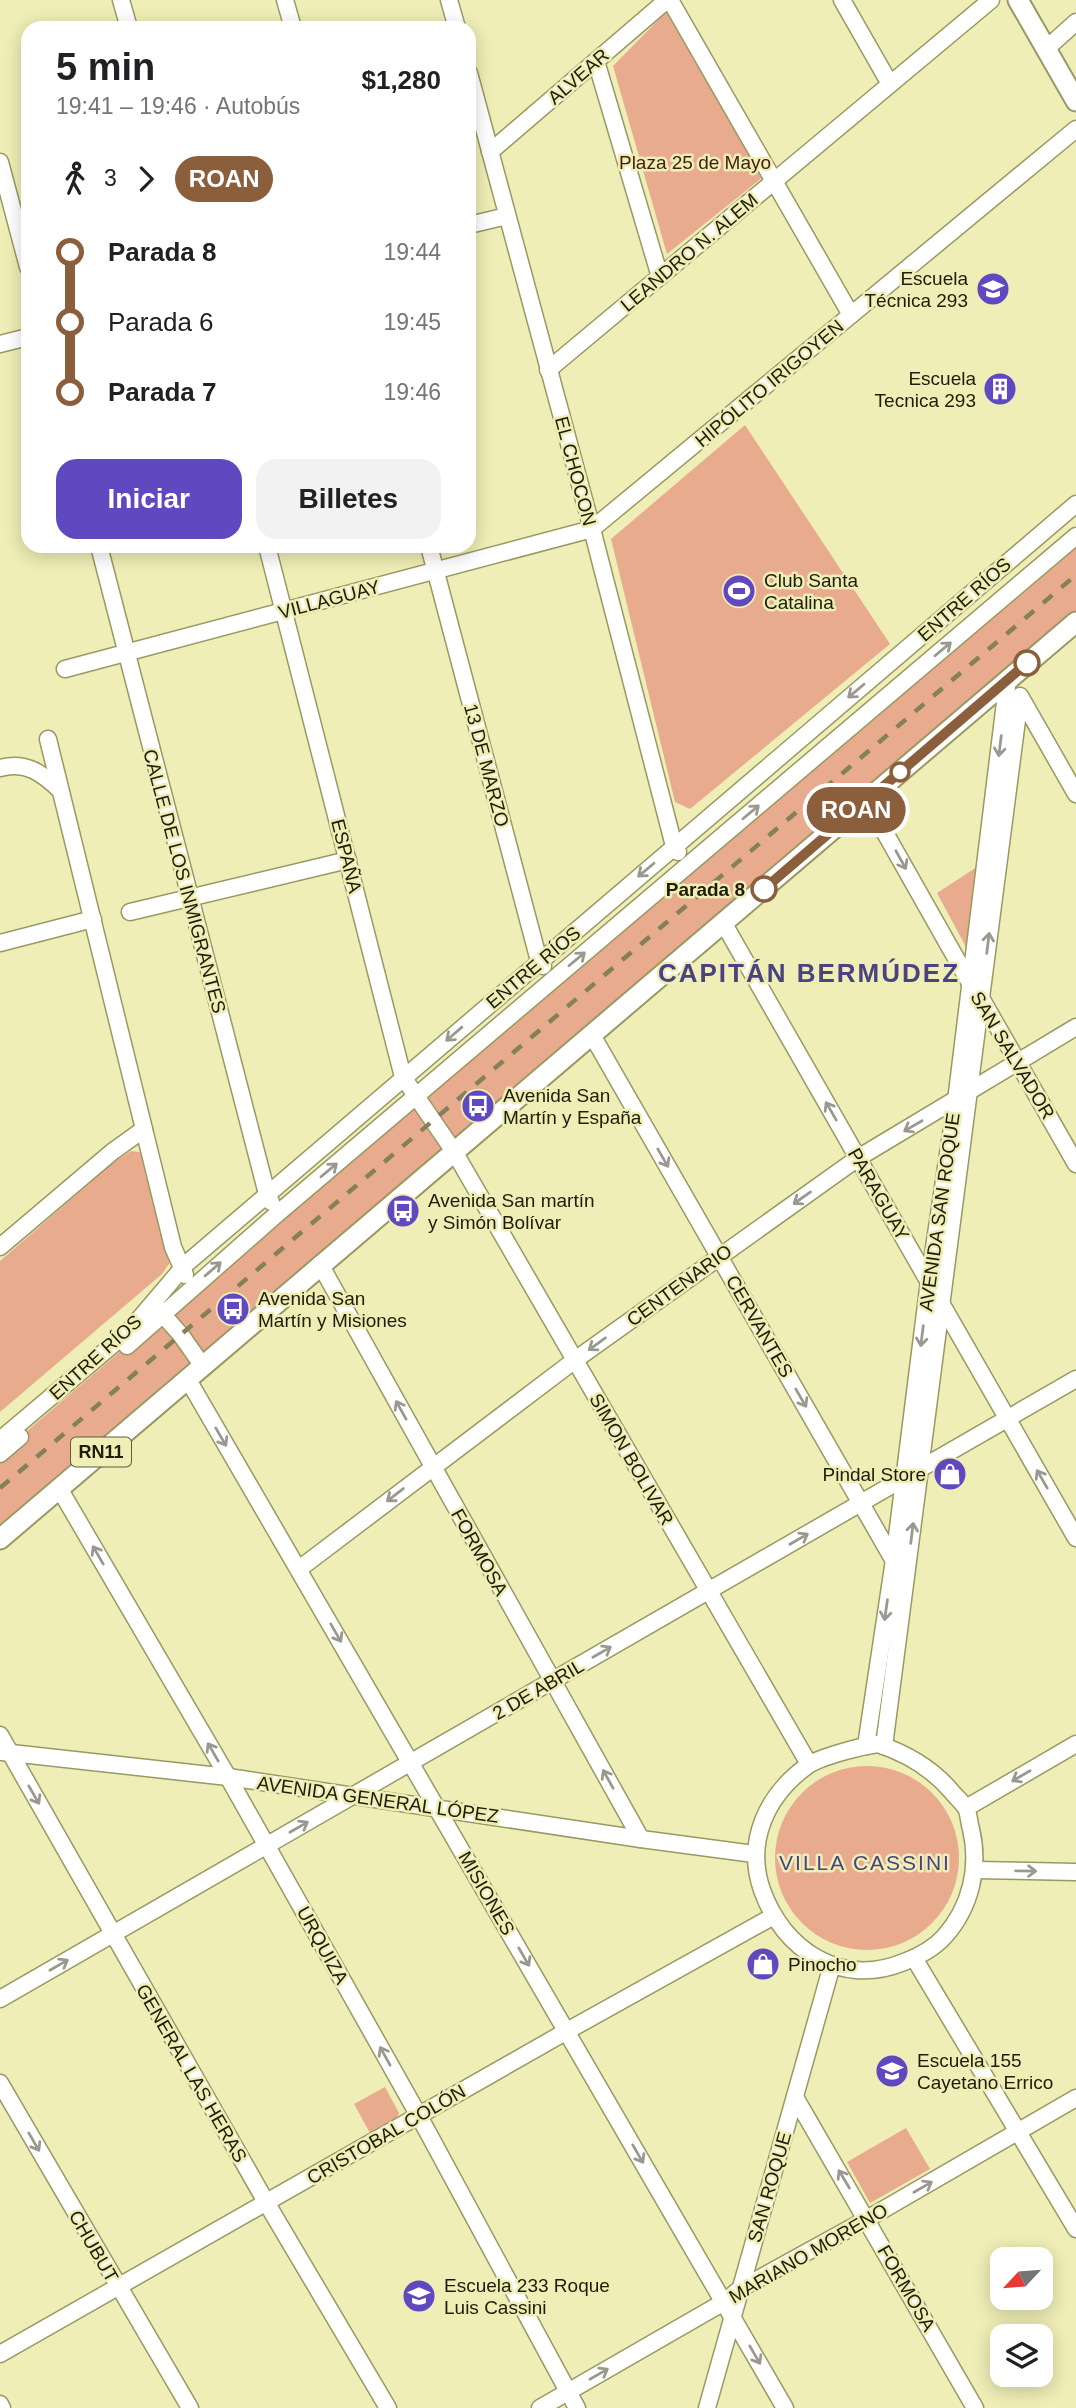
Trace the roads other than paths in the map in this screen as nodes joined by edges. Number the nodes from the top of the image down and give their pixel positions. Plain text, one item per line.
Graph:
1 (121, 0) edge
2 (285, 0) edge
3 (449, 0) edge
4 (669, 0) edge
5 (842, 0) edge
6 (991, 0) edge
7 (1018, 0) edge
8 (127, 21) edge
9 (291, 21) edge
10 (455, 21) edge
11 (1076, 22) edge
12 (1046, 49) junction
13 (596, 61) junction
14 (890, 84) junction
15 (476, 100) edge
16 (1076, 102) edge
17 (1076, 129) edge
18 (490, 152) junction
19 (0, 162) edge
20 (775, 181) junction
21 (507, 216) junction
22 (476, 223) edge
23 (21, 241) edge
24 (660, 277) junction
25 (851, 315) junction
26 (21, 339) edge
27 (0, 344) edge
28 (548, 370) junction
29 (1076, 503) edge
30 (592, 529) junction
31 (1076, 537) edge
32 (1028, 544) junction
33 (101, 553) edge
34 (269, 553) edge
35 (431, 553) edge
36 (1043, 564) junction
37 (436, 571) junction
38 (284, 611) junction
39 (1076, 622) edge
40 (125, 653) junction
41 (885, 666) junction
42 (65, 669) dead end
43 (1008, 678) junction
44 (901, 685) junction
45 (1020, 697) junction
46 (48, 739) dead end
47 (0, 768) edge
48 (62, 792) junction
49 (1076, 794) edge
50 (867, 801) junction
51 (674, 846) junction
52 (348, 860) junction
53 (688, 866) junction
54 (190, 898) junction
55 (130, 912) dead end
56 (93, 919) junction
57 (724, 924) junction
58 (0, 943) edge
59 (539, 961) junction
60 (554, 979) junction
61 (970, 983) junction
62 (981, 998) junction
63 (1076, 1027) edge
64 (593, 1035) junction
65 (1018, 1062) junction
66 (403, 1077) junction
67 (969, 1091) junction
68 (415, 1097) junction
69 (956, 1101) junction
70 (144, 1129) junction
71 (455, 1153) junction
72 (858, 1158) junction
73 (1076, 1164) edge
74 (267, 1194) junction
75 (277, 1214) junction
76 (0, 1247) edge
77 (719, 1256) junction
78 (320, 1264) junction
79 (181, 1269) junction
80 (929, 1281) junction
81 (192, 1286) junction
82 (942, 1304) junction
83 (157, 1309) junction
84 (575, 1360) junction
85 (194, 1372) junction
86 (1076, 1379) edge
87 (1008, 1419) junction
88 (0, 1440) edge
89 (0, 1454) edge
90 (433, 1466) junction
91 (921, 1469) junction
92 (904, 1479) junction
93 (59, 1488) junction
94 (861, 1503) junction
95 (1076, 1538) edge
96 (0, 1539) edge
97 (894, 1560) junction
98 (299, 1569) junction
99 (906, 1581) junction
100 (708, 1591) junction
101 (552, 1681) junction
102 (0, 1735) edge
103 (1076, 1744) edge
104 (866, 1746) junction
105 (884, 1746) junction
106 (5, 1753) edge
107 (411, 1762) junction
108 (809, 1764) junction
109 (228, 1777) junction
110 (352, 1796) junction
111 (437, 1807) junction
112 (966, 1808) junction
113 (641, 1839) junction
114 (267, 1846) junction
115 (754, 1854) junction
116 (975, 1870) junction
117 (1076, 1873) edge
118 (772, 1917) junction
119 (113, 1934) junction
120 (914, 1958) junction
121 (832, 1965) junction
122 (0, 1999) edge
123 (567, 2031) junction
124 (0, 2083) edge
125 (795, 2097) junction
126 (1076, 2098) edge
127 (419, 2116) junction
128 (1019, 2131) junction
129 (266, 2202) junction
130 (867, 2219) junction
131 (1076, 2229) edge
132 (118, 2286) junction
133 (740, 2289) junction
134 (724, 2302) junction
135 (733, 2317) junction
136 (0, 2354) edge
137 (567, 2392) junction
138 (190, 2408) edge
139 (388, 2408) edge
140 (540, 2408) edge
141 (577, 2408) edge
142 (707, 2408) edge
143 (785, 2408) edge
144 (975, 2408) edge

1 - 8 street
2 - 9 street
3 - 10 street
4 - 13 street, ALVEAR
4 - 20 street
5 - 14 street
6 - 14 street, LEANDRO N. ALEM
7 - 12 main road
11 - 12 street
12 - 16 main road
13 - 18 street, ALVEAR
13 - 24 street
14 - 20 street, LEANDRO N. ALEM
15 - 18 street, EL CHOCON
17 - 25 street, HIPÓLITO IRIGOYEN
18 - 21 street, EL CHOCON
19 - 23 street
20 - 24 street, LEANDRO N. ALEM
20 - 25 street
21 - 22 street
21 - 28 street, EL CHOCON
24 - 28 street, LEANDRO N. ALEM
25 - 30 street, HIPÓLITO IRIGOYEN
26 - 27 street
28 - 30 street, EL CHOCON
29 - 32 street, ENTRE RÍOS
30 - 37 street, VILLAGUAY
30 - 51 street, EL CHOCON
31 - 36 street, ENTRE RÍOS
32 - 36 street
32 - 41 street, ENTRE RÍOS
33 - 40 street, CALLE DE LOS INMIGRANTES
34 - 38 street, ESPAÑA
35 - 37 street, 13 DE MARZO
44 -> 36 street, ENTRE RÍOS
37 - 38 street, VILLAGUAY
37 - 59 street, 13 DE MARZO
38 - 40 street, VILLAGUAY
38 - 52 street, ESPAÑA
39 - 43 main road, RN11
40 - 42 street, VILLAGUAY
40 - 54 street, CALLE DE LOS INMIGRANTES
41 - 44 street
41 -> 51 street, ENTRE RÍOS
43 - 45 street
43 - 50 main road, RN11
43 -> 61 street, AVENIDA SAN ROQUE
53 -> 44 street, ENTRE RÍOS
45 - 49 street
62 -> 45 street, AVENIDA SAN ROQUE
46 - 48 street
47 - 48 street
48 - 56 street
50 - 57 main road, RN11
50 -> 61 street, SAN SALVADOR
51 - 53 street, EL CHOCON
51 -> 59 street, ENTRE RÍOS
52 - 54 street
52 - 66 street, ESPAÑA
60 -> 53 street, ENTRE RÍOS
54 - 55 street
54 - 74 street, CALLE DE LOS INMIGRANTES
56 - 58 street
56 - 70 street
57 - 64 main road, RN11
72 -> 57 street, PARAGUAY
59 - 60 street, 13 DE MARZO
59 -> 66 street, ENTRE RÍOS
60 - 68 street, ENTRE RÍOS
61 - 62 street, SAN SALVADOR
61 - 69 street, AVENIDA SAN ROQUE
62 - 65 street, SAN SALVADOR
62 - 67 street, AVENIDA SAN ROQUE
63 - 65 street, CENTENARIO
64 - 71 main road, RN11
64 -> 77 street, CERVANTES
65 - 67 street, CENTENARIO
65 - 73 street, SAN SALVADOR
66 - 68 street, ESPAÑA
66 - 74 street, ENTRE RÍOS
67 - 69 street, CENTENARIO
67 - 82 street, AVENIDA SAN ROQUE
68 - 71 street, ESPAÑA
75 -> 68 street, ENTRE RÍOS
69 -> 72 street, CENTENARIO
69 - 80 street, AVENIDA SAN ROQUE
70 - 76 street
70 - 79 street
71 - 78 main road, RN11
71 - 84 street, SIMON BOLIVAR
72 -> 77 street, CENTENARIO
72 - 80 street, PARAGUAY
74 - 75 street, CALLE DE LOS INMIGRANTES
74 - 79 street, ENTRE RÍOS
81 -> 75 street, ENTRE RÍOS
77 -> 84 street, CENTENARIO
77 -> 94 street, CERVANTES
78 - 85 main road, RN11
90 -> 78 street, FORMOSA
79 - 81 street
79 - 83 street, ENTRE RÍOS
80 - 82 street, PARAGUAY
80 -> 92 street, AVENIDA SAN ROQUE
81 - 83 street, ENTRE RÍOS
82 - 87 street, PARAGUAY
82 - 91 street, AVENIDA SAN ROQUE
83 - 85 street, MISIONES
83 - 88 street, ENTRE RÍOS
83 - 89 street, ENTRE RÍOS
84 - 90 street, CENTENARIO
84 - 100 street, SIMON BOLIVAR
85 - 93 main road, RN11
85 -> 98 street, MISIONES
86 - 87 street, 2 DE ABRIL
87 - 91 street, 2 DE ABRIL
95 -> 87 street, PARAGUAY
90 -> 98 street, CENTENARIO
90 - 101 street, FORMOSA
91 - 92 street, 2 DE ABRIL
99 -> 91 street, AVENIDA SAN ROQUE
92 - 94 street, 2 DE ABRIL
92 - 97 street, AVENIDA SAN ROQUE
93 - 96 main road, RN11
109 -> 93 street, URQUIZA
94 - 97 street, CERVANTES
100 -> 94 street, 2 DE ABRIL
97 - 99 street, CERVANTES
97 -> 104 street, AVENIDA SAN ROQUE
98 -> 107 street, MISIONES
99 - 105 street, AVENIDA SAN ROQUE
101 -> 100 street, 2 DE ABRIL
100 - 108 street, SIMON BOLIVAR
101 - 107 street, 2 DE ABRIL
113 -> 101 street, FORMOSA
102 - 106 street, GENERAL LAS HERAS
103 -> 112 street
104 - 105 street
104 - 108 street
105 - 112 street
106 - 109 street, AVENIDA GENERAL LÓPEZ
106 -> 119 street, GENERAL LAS HERAS
107 - 110 street, 2 DE ABRIL
107 - 111 street, MISIONES
108 - 115 street
109 - 110 street, AVENIDA GENERAL LÓPEZ
109 - 114 street, URQUIZA
110 - 111 street, AVENIDA GENERAL LÓPEZ
114 -> 110 street, 2 DE ABRIL
111 - 113 street, AVENIDA GENERAL LÓPEZ
111 -> 123 street, MISIONES
112 - 116 street
113 - 115 street, AVENIDA GENERAL LÓPEZ
114 - 119 street, 2 DE ABRIL
127 -> 114 street, URQUIZA
115 - 118 street
116 -> 117 street
116 - 120 street
118 - 121 street
118 - 123 street, CRISTOBAL COLÓN
122 -> 119 street, 2 DE ABRIL
119 - 129 street, GENERAL LAS HERAS
120 - 121 street
120 - 128 street
121 - 125 street, SAN ROQUE
123 - 127 street, CRISTOBAL COLÓN
123 -> 134 street, MISIONES
124 -> 132 street, CHUBUT
130 -> 125 street, FORMOSA
125 - 133 street, SAN ROQUE
126 - 128 street, MARIANO MORENO
127 - 129 street, CRISTOBAL COLÓN
127 - 137 street, URQUIZA
130 -> 128 street, MARIANO MORENO
128 - 131 street
129 - 132 street, CRISTOBAL COLÓN
129 - 139 street, GENERAL LAS HERAS
130 - 133 street, MARIANO MORENO
130 - 144 street, FORMOSA
132 - 136 street, CRISTOBAL COLÓN
132 - 138 street, CHUBUT
133 - 134 street, MARIANO MORENO
133 - 135 street, SAN ROQUE
134 - 135 street, MISIONES
137 -> 134 street, MARIANO MORENO
135 - 142 street, SAN ROQUE
135 -> 143 street, MISIONES
137 - 140 street, MARIANO MORENO
137 - 141 street, URQUIZA

